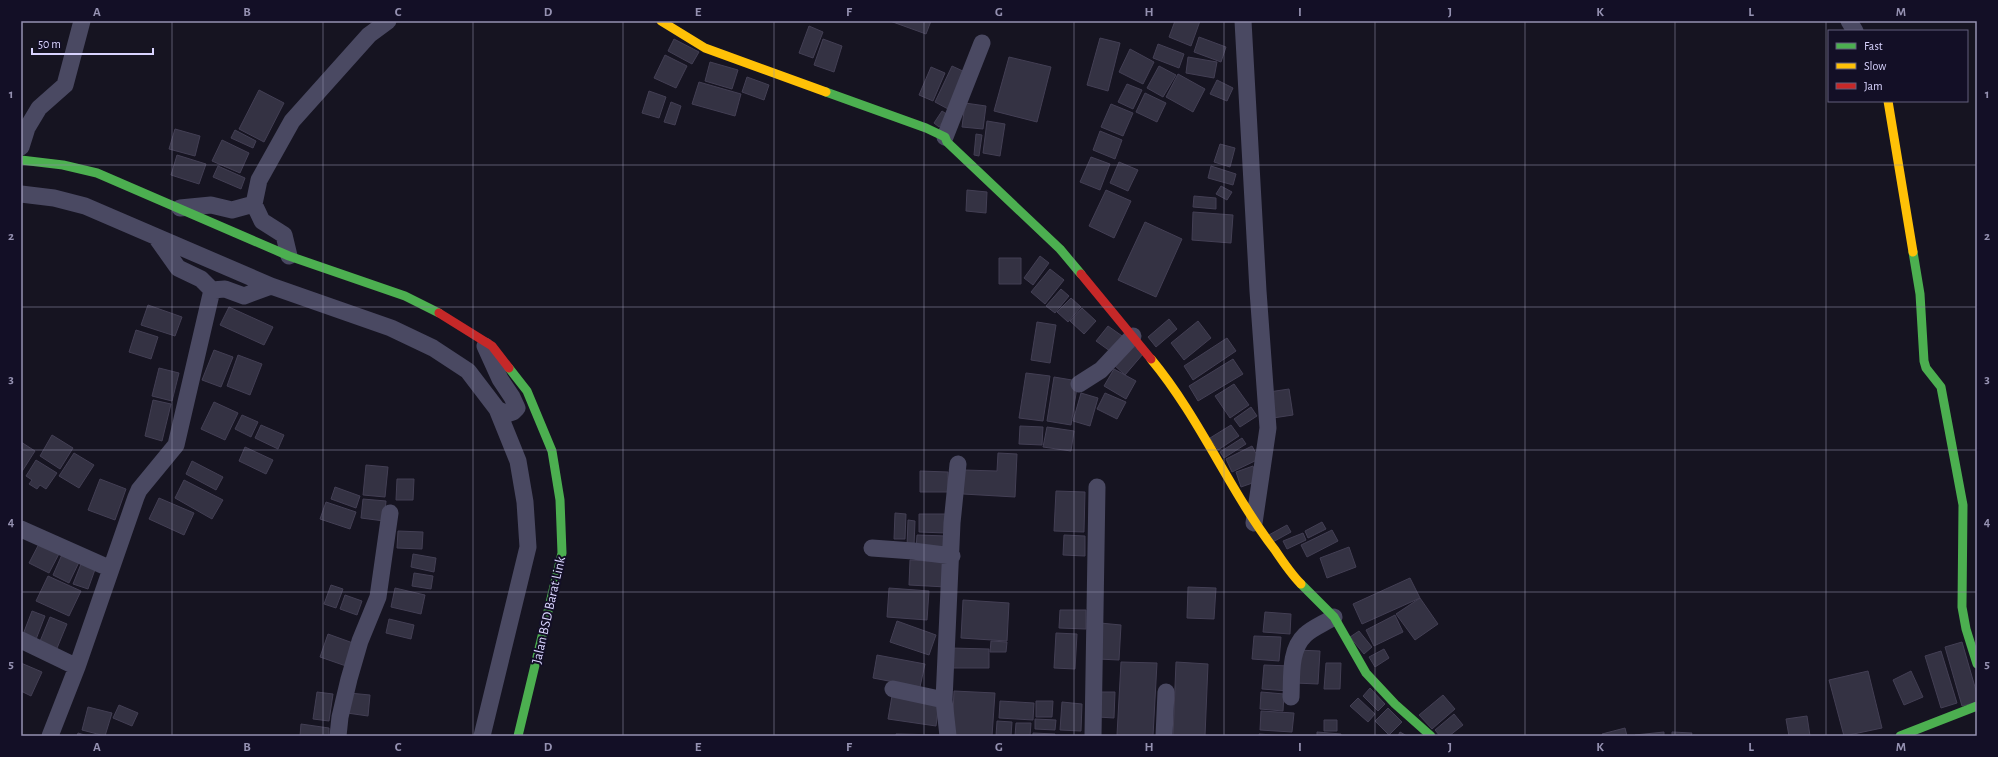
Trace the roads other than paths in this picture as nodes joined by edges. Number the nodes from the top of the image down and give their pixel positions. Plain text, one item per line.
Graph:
1 (82, 21) edge
2 (388, 21) edge
3 (661, 21) edge
4 (1243, 21) edge
5 (1849, 21) edge
6 (1855, 30) edge
7 (982, 43) dead end
8 (1888, 102) edge
9 (945, 137) junction
10 (21, 146) edge
11 (21, 160) edge
12 (21, 194) edge
13 (254, 204) junction
14 (180, 208) junction
15 (156, 237) junction
16 (289, 256) junction
17 (271, 286) junction
18 (212, 290) junction
19 (1133, 336) junction
20 (481, 339) junction
21 (1079, 384) dead end
22 (497, 409) junction
23 (958, 464) dead end
24 (1097, 487) dead end
25 (390, 513) dead end
26 (1254, 523) junction
27 (21, 529) edge
28 (872, 548) dead end
29 (952, 556) junction
30 (111, 569) junction
31 (1334, 617) junction
32 (21, 640) edge
33 (1977, 664) edge
34 (77, 667) junction
35 (893, 689) dead end
36 (1166, 692) dead end
37 (1291, 697) dead end
38 (944, 700) junction
39 (1977, 706) edge
40 (1916, 733) edge
41 (50, 736) edge
42 (338, 736) edge
43 (482, 736) edge
44 (518, 736) edge
45 (948, 736) edge
46 (1092, 736) edge
47 (1164, 736) edge
48 (1431, 736) edge
49 (1900, 736) edge

1 - 10 street
2 - 13 street
3 - 9 street
4 - 26 street
5 - 6 street
7 - 9 street
8 - 33 street
9 - 19 street
11 - 14 street, Jalan BSD Barat Link
12 - 15 street
13 - 14 street
13 - 16 street
14 - 16 street, Jalan BSD Barat Link
15 - 17 street
15 - 18 street
16 - 20 street, Jalan BSD Barat Link
17 - 18 street
17 - 22 street
18 - 30 street
19 - 21 street
19 - 26 street
20 - 22 street
20 - 44 street, Jalan BSD Barat Link
22 - 43 street
23 - 29 street
24 - 46 street
25 - 42 street
26 - 31 street
27 - 30 street
28 - 29 street
29 - 38 street
30 - 34 street
31 - 37 street
31 - 48 street
32 - 34 street
34 - 41 street
35 - 38 street
36 - 47 street
38 - 45 street
39 - 40 street
40 - 49 street

